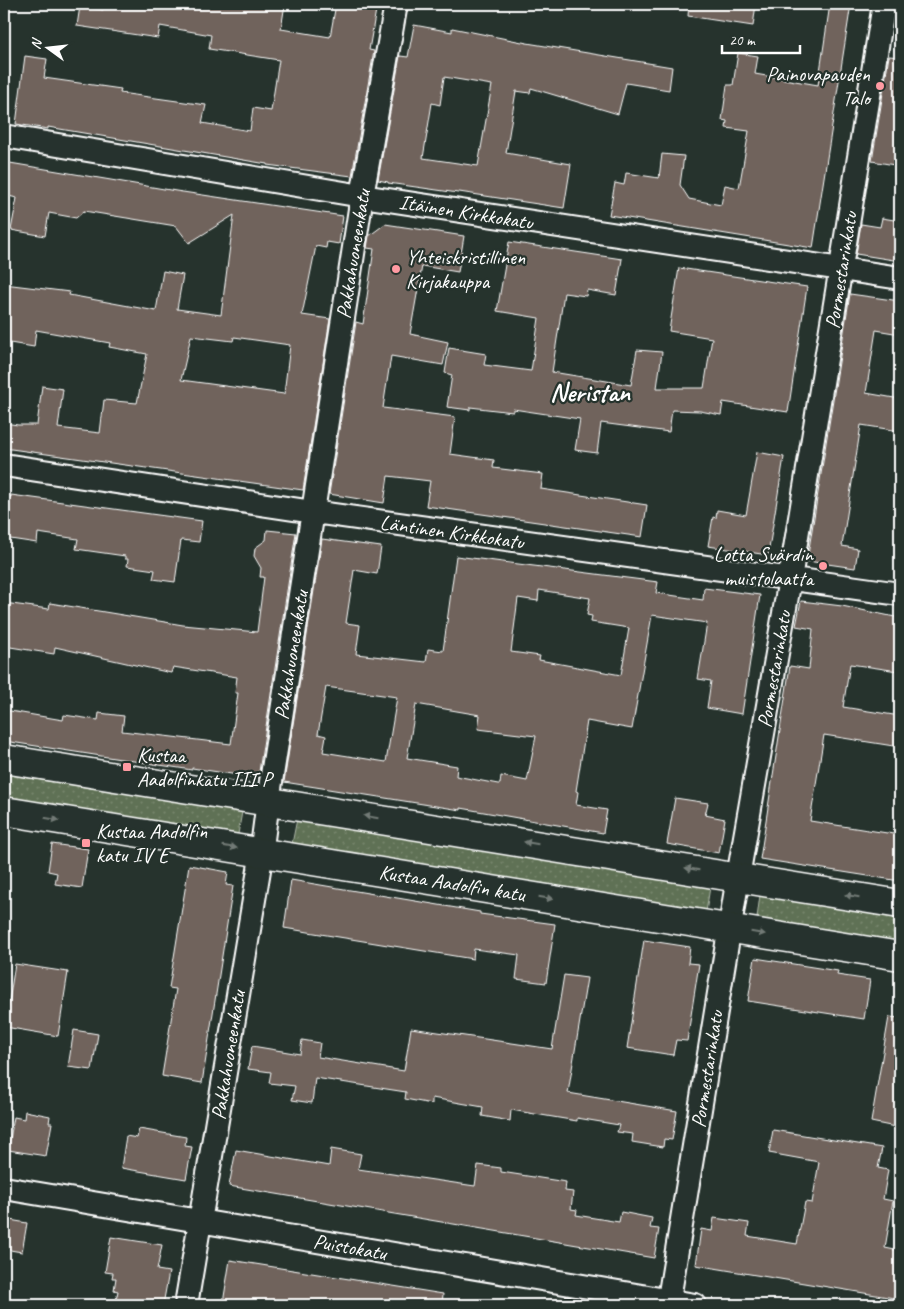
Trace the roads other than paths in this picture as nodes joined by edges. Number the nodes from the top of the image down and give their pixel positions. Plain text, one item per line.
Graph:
1 (396, 4) edge
2 (884, 4) edge
3 (4, 136) edge
4 (362, 196) junction
5 (841, 268) junction
6 (900, 278) edge
7 (4, 465) edge
8 (314, 512) junction
9 (790, 579) junction
10 (900, 594) edge
11 (4, 759) edge
12 (268, 800) junction
13 (4, 811) edge
14 (261, 852) junction
15 (738, 877) junction
16 (900, 904) edge
17 (730, 929) junction
18 (900, 956) edge
19 (4, 1188) edge
20 (201, 1222) junction
21 (669, 1303) edge
22 (186, 1305) edge
23 (696, 1305) edge

1 - 4 street, Pakkahuoneenkatu
2 - 5 street, Pormestarinkatu
3 - 4 street, Itäinen Kirkkokatu
4 - 5 street, Itäinen Kirkkokatu
4 - 8 street, Pakkahuoneenkatu
5 - 6 street, Itäinen Kirkkokatu
5 - 9 street, Pormestarinkatu
7 - 8 street, Läntinen Kirkkokatu
8 - 9 street, Läntinen Kirkkokatu
8 - 12 street, Pakkahuoneenkatu
9 - 10 street, Läntinen Kirkkokatu
9 - 15 street, Pormestarinkatu
11 - 12 main road
12 - 14 street, Pakkahuoneenkatu
15 -> 12 main road
13 -> 14 main road, Kustaa Aadolfin katu
14 -> 17 main road, Kustaa Aadolfin katu
14 - 20 street, Pakkahuoneenkatu
16 -> 15 main road
15 - 17 street, Pormestarinkatu
17 -> 18 main road, Kustaa Aadolfin katu
17 - 21 street, Pormestarinkatu
19 - 20 street, Puistokatu
20 - 21 street, Puistokatu
20 - 22 street, Pakkahuoneenkatu
21 - 23 street, Puistokatu

